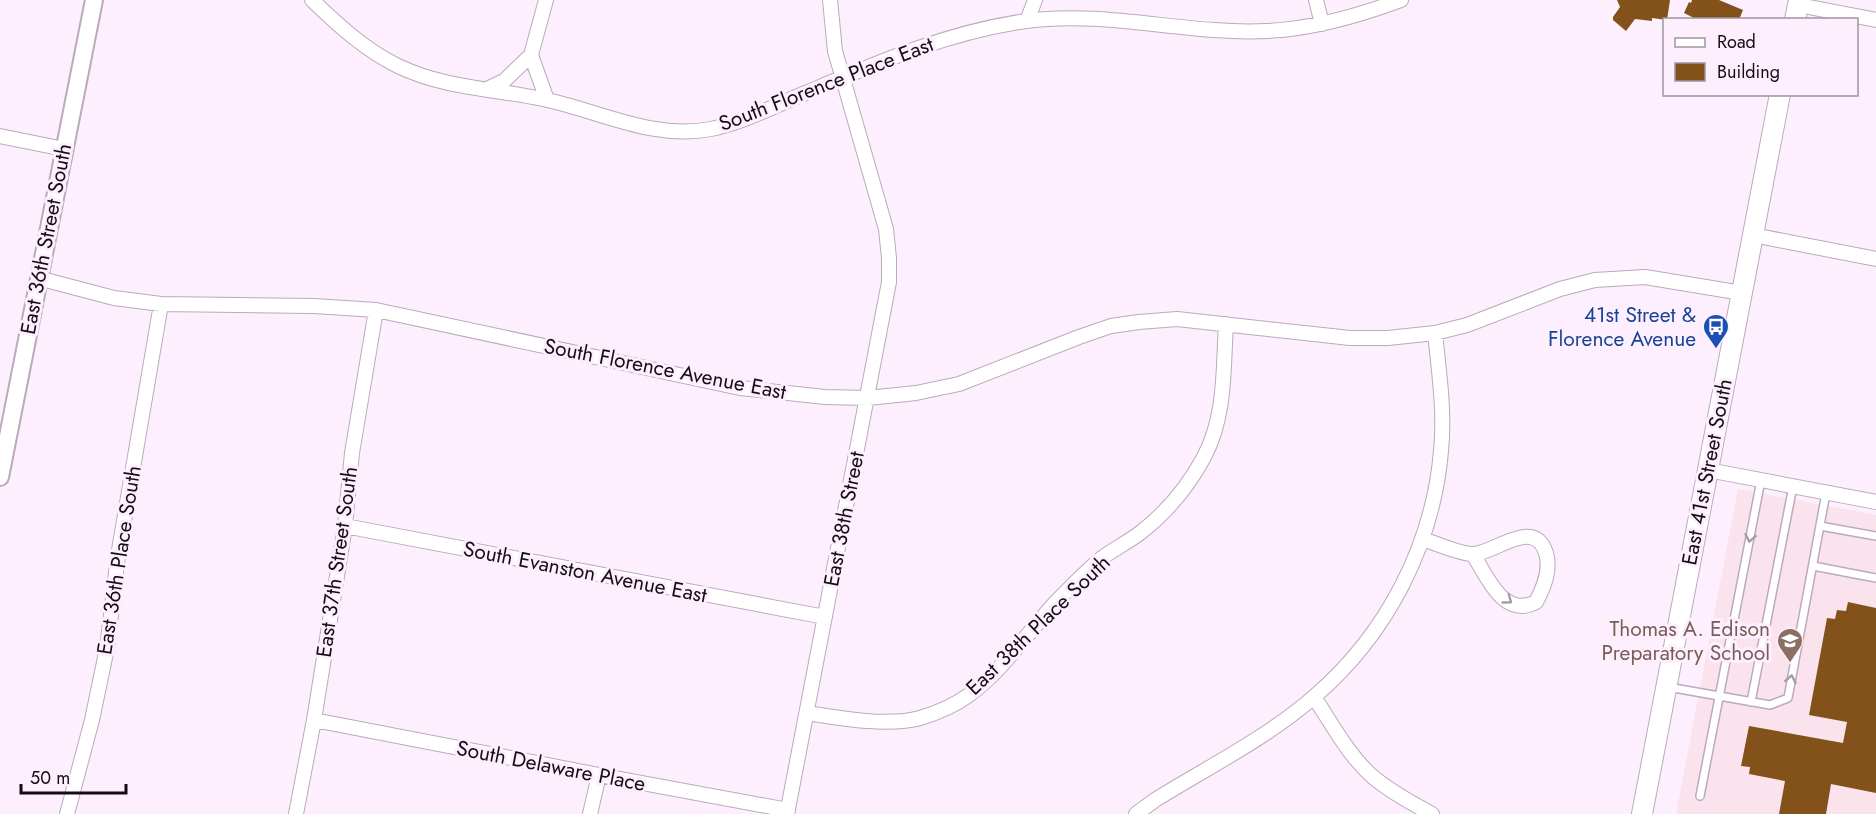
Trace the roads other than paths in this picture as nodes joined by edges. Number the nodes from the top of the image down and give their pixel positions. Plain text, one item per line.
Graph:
1 (94, 0) edge
2 (312, 0) edge
3 (546, 0) edge
4 (830, 0) edge
5 (1035, 0) edge
6 (1316, 0) edge
7 (1401, 0) edge
8 (1797, 8) edge
9 (1876, 20) edge
10 (1027, 21) junction
11 (1322, 24) junction
12 (531, 55) junction
13 (843, 77) junction
14 (489, 88) junction
15 (1780, 96) edge
16 (547, 100) junction
17 (0, 136) edge
18 (64, 149) junction
19 (1752, 235) junction
20 (1876, 259) edge
21 (38, 278) junction
22 (1742, 293) junction
23 (161, 304) junction
24 (376, 310) junction
25 (1226, 324) junction
26 (1435, 333) junction
27 (868, 398) junction
28 (1707, 471) junction
29 (0, 477) edge
30 (1761, 480) junction
31 (1793, 486) junction
32 (1826, 493) junction
33 (1876, 502) edge
34 (345, 526) junction
35 (1820, 526) junction
36 (1876, 536) edge
37 (1423, 540) junction
38 (1473, 554) junction
39 (1813, 566) junction
40 (1876, 578) edge
41 (825, 617) junction
42 (1666, 686) junction
43 (1720, 696) junction
44 (1314, 697) junction
45 (1750, 702) junction
46 (807, 713) junction
47 (315, 720) junction
48 (599, 775) junction
49 (1700, 796) dead end
50 (788, 812) edge
51 (67, 814) edge
52 (296, 814) edge
53 (590, 814) edge
54 (1136, 814) edge
55 (1432, 814) edge
56 (1641, 814) edge

1 - 18 street, East 36th Street South
2 - 14 street, South Florence Place East
3 - 12 street
4 - 13 street, East 38th Street
5 - 10 street
6 - 11 street
7 - 11 street, South Florence Place East
8 - 9 street
10 - 11 street, South Florence Place East
10 - 13 street, South Florence Place East
12 - 14 street
12 - 16 street
13 - 16 street, South Florence Place East
13 - 27 street, East 38th Street
14 - 16 street, South Florence Place East
15 - 19 main road, East 41st Street South
17 - 18 street
18 - 21 street, East 36th Street South
19 - 20 street
19 - 22 main road, East 41st Street South
21 - 23 street, South Florence Avenue East
21 - 29 street, East 36th Street South
22 - 26 street, South Florence Avenue East
22 - 28 main road, East 41st Street South
23 - 24 street, South Florence Avenue East
23 - 51 street, East 36th Place South
24 - 27 street, South Florence Avenue East
24 - 34 street, East 37th Street South
25 - 26 street, South Florence Avenue East
25 - 27 street, South Florence Avenue East
25 - 46 street, East 38th Place South
26 - 37 street
27 - 41 street, East 38th Street
28 - 30 street
28 - 42 main road, East 41st Street South
30 - 31 street
30 -> 43 lane
31 - 32 street
31 - 45 lane
32 - 33 street
32 - 35 lane
34 - 41 street, South Evanston Avenue East
34 - 47 street, East 37th Street South
35 - 36 lane
35 - 39 lane
37 - 38 street
37 - 44 street
38 -> 38 street
39 - 40 lane
45 -> 39 lane
41 - 46 street, East 38th Street
42 - 43 lane
42 - 56 main road, East 41st Street South
43 - 45 lane
43 - 49 lane
44 - 54 street
44 - 55 street
46 - 50 street, East 38th Street
47 - 48 street, South Delaware Place
47 - 52 street, East 37th Street South
48 - 50 street, South Delaware Place
48 - 53 street

